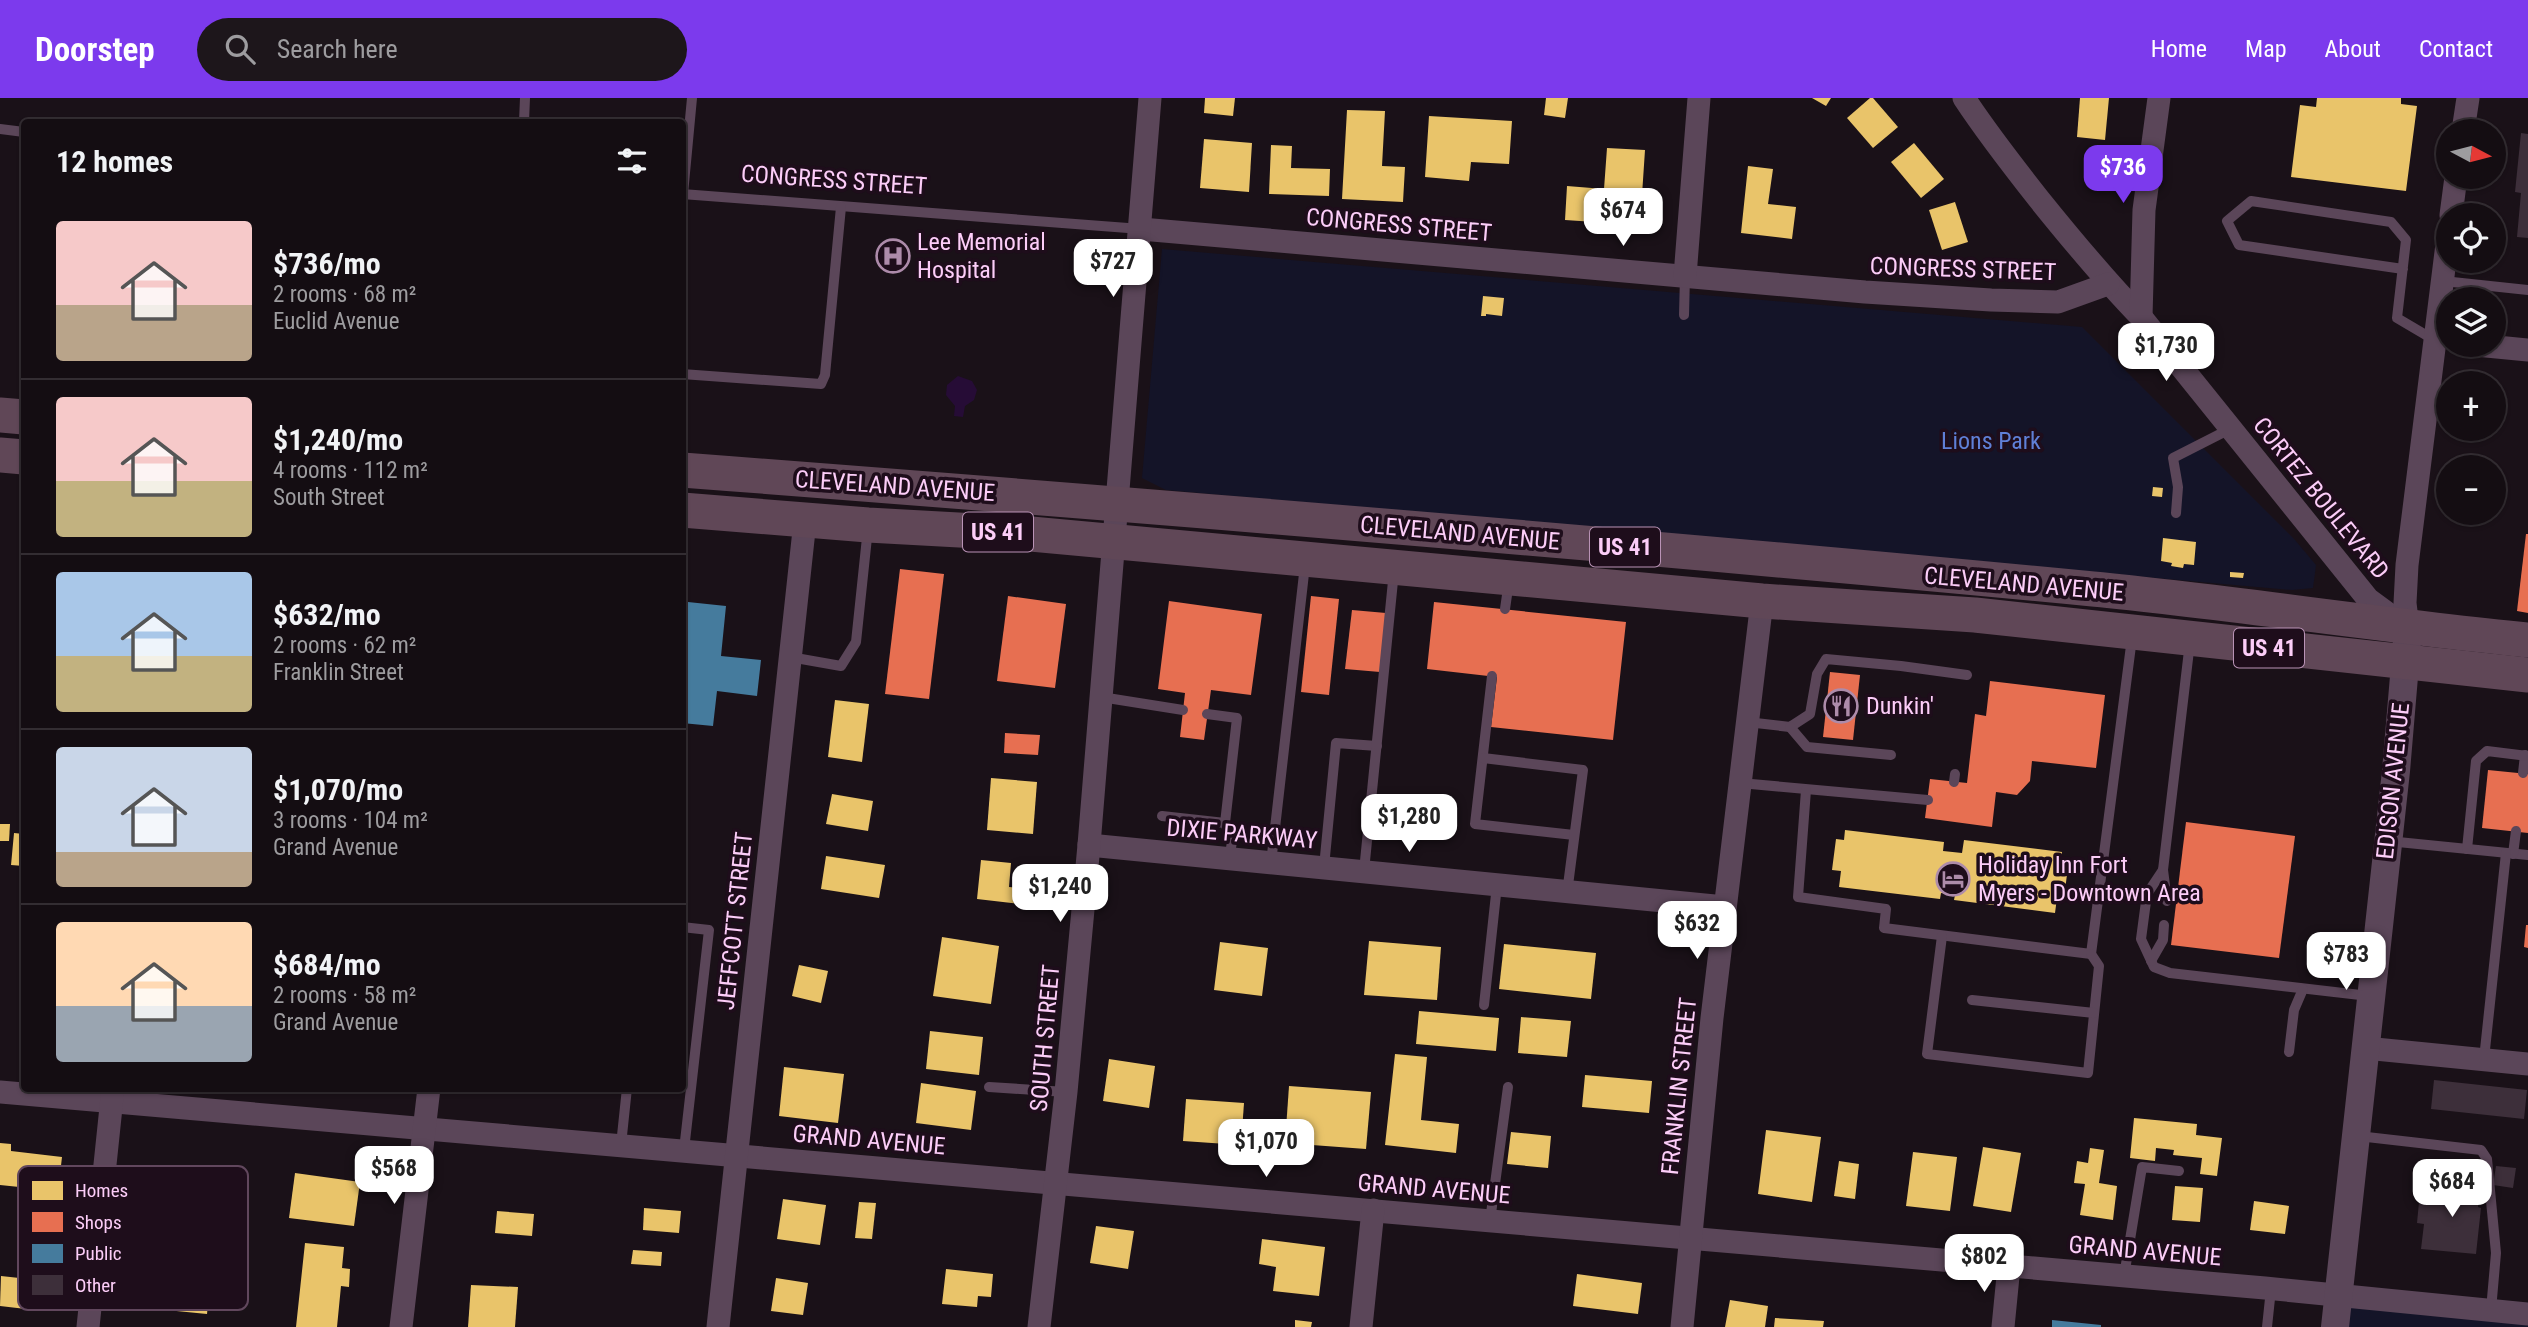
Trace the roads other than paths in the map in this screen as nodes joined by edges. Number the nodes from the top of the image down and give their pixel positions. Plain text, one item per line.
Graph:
1 (526, 98) edge
2 (692, 98) edge
3 (1150, 98) edge
4 (1699, 98) edge
5 (1964, 98) edge
6 (2159, 98) edge
7 (2468, 98) edge
8 (524, 119) edge
9 (2465, 119) edge
10 (0, 129) edge
11 (21, 132) edge
12 (686, 162) edge
13 (686, 194) edge
14 (841, 207) junction
15 (1141, 229) junction
16 (2403, 269) junction
17 (2444, 273) edge
18 (1685, 276) junction
19 (2443, 281) junction
20 (2108, 284) junction
21 (2443, 287) edge
22 (2528, 290) edge
23 (1684, 315) dead end
24 (2141, 317) junction
25 (2436, 339) edge
26 (2506, 348) edge
27 (2528, 350) edge
28 (2440, 357) edge
29 (686, 374) edge
30 (0, 415) edge
31 (21, 416) edge
32 (2230, 429) junction
33 (0, 455) edge
34 (21, 457) edge
35 (686, 470) edge
36 (1118, 502) junction
37 (686, 510) edge
38 (2176, 513) dead end
39 (805, 521) junction
40 (868, 525) junction
41 (1115, 541) junction
42 (1306, 559) junction
43 (1827, 565) junction
44 (1394, 568) junction
45 (1762, 601) junction
46 (2408, 628) junction
47 (2132, 632) junction
48 (2190, 639) junction
49 (2528, 640) edge
50 (790, 657) junction
51 (2405, 663) junction
52 (1967, 675) dead end
53 (2528, 675) edge
54 (1492, 676) dead end
55 (1101, 697) junction
56 (1179, 710) dead end
57 (1207, 714) dead end
58 (1747, 722) junction
59 (1790, 727) junction
60 (1377, 746) junction
61 (1891, 755) dead end
62 (2526, 756) edge
63 (1483, 758) junction
64 (2523, 773) dead end
65 (1740, 783) junction
66 (1806, 790) junction
67 (1927, 800) dead end
68 (1162, 816) dead end
69 (1225, 823) junction
70 (2515, 831) dead end
71 (1574, 835) junction
72 (2387, 841) junction
73 (1089, 845) junction
74 (2467, 849) junction
75 (2510, 854) junction
76 (2528, 855) edge
77 (1229, 859) junction
78 (1271, 863) junction
79 (1324, 867) junction
80 (2163, 870) junction
81 (1364, 871) junction
82 (1497, 885) junction
83 (1567, 893) junction
84 (2167, 901) dead end
85 (1725, 907) junction
86 (2164, 925) dead end
87 (686, 927) edge
88 (1942, 936) junction
89 (2091, 954) junction
90 (2151, 961) junction
91 (2303, 989) junction
92 (2370, 996) junction
93 (1972, 1000) dead end
94 (1484, 1005) dead end
95 (2094, 1013) junction
96 (2365, 1048) junction
97 (2289, 1052) dead end
98 (2484, 1059) junction
99 (2528, 1063) edge
100 (989, 1087) dead end
101 (1508, 1087) dead end
102 (429, 1092) edge
103 (627, 1092) edge
104 (1066, 1092) junction
105 (0, 1093) edge
106 (112, 1096) edge
107 (426, 1128) junction
108 (2355, 1136) junction
109 (621, 1145) junction
110 (684, 1150) junction
111 (738, 1155) junction
112 (105, 1166) edge
113 (2179, 1171) dead end
114 (1057, 1183) junction
115 (1373, 1210) junction
116 (1490, 1220) junction
117 (1691, 1238) junction
118 (2009, 1266) junction
119 (2124, 1276) junction
120 (2271, 1289) junction
121 (2340, 1296) junction
122 (2491, 1310) junction
123 (2528, 1314) edge
124 (401, 1327) edge
125 (718, 1327) edge
126 (1039, 1327) edge
127 (1361, 1327) edge
128 (1682, 1327) edge
129 (2003, 1327) edge
130 (2267, 1327) edge
131 (2335, 1327) edge

1 - 8 lane
2 - 12 lane
3 - 15 street, SOUTH STREET
4 - 18 street
5 - 20 street, CORTEZ BOULEVARD
6 - 24 street
7 - 9 street
10 - 11 lane
13 - 14 lane, CONGRESS STREET
14 - 15 lane, CONGRESS STREET
14 - 29 lane
15 - 18 street, CONGRESS STREET
15 - 36 street, SOUTH STREET
16 - 16 lane
16 - 25 lane
17 - 19 street, EDISON AVENUE
18 - 20 street, CONGRESS STREET
18 - 23 lane
19 - 21 street, EDISON AVENUE
19 - 22 lane
20 - 24 street, CORTEZ BOULEVARD
24 - 32 street, CORTEZ BOULEVARD
26 - 27 street
28 - 46 street, EDISON AVENUE
30 - 31 main road
32 - 38 lane
32 - 46 street, CORTEZ BOULEVARD
33 - 34 main road
35 - 36 main road, CLEVELAND AVENUE / US 41
36 - 41 street, SOUTH STREET
36 - 43 main road, CLEVELAND AVENUE / US 41
37 - 39 main road, CLEVELAND AVENUE / US 41
39 - 40 main road, CLEVELAND AVENUE / US 41
39 - 50 street, JEFFCOTT STREET
40 - 41 main road, CLEVELAND AVENUE / US 41
40 - 50 lane
41 - 42 main road, CLEVELAND AVENUE / US 41
41 - 55 street, SOUTH STREET
42 - 44 main road, CLEVELAND AVENUE / US 41
42 - 78 lane
43 - 45 main road
43 - 46 main road, CLEVELAND AVENUE / US 41
44 - 45 main road, CLEVELAND AVENUE / US 41
44 - 60 lane
45 - 47 main road, CLEVELAND AVENUE / US 41
45 - 58 street, FRANKLIN STREET
46 - 49 main road, CLEVELAND AVENUE / US 41
46 - 51 street, EDISON AVENUE
47 - 48 main road, CLEVELAND AVENUE / US 41
47 - 89 lane
48 - 51 main road, CLEVELAND AVENUE / US 41
48 - 80 lane
50 - 111 street, JEFFCOTT STREET
51 - 53 main road, CLEVELAND AVENUE / US 41
51 - 72 street, EDISON AVENUE
52 - 59 lane
54 - 63 lane
55 - 56 lane
55 - 73 street, SOUTH STREET
57 - 69 lane
58 - 59 lane
58 - 65 street, FRANKLIN STREET
59 - 61 lane
60 - 79 lane
60 - 81 lane
62 - 64 lane
62 - 74 lane
63 - 71 lane
63 - 71 lane
65 - 66 lane
65 - 85 street, FRANKLIN STREET
66 - 67 lane
66 - 88 lane
68 - 69 lane
69 - 77 lane
70 - 75 lane
71 - 83 lane
72 - 74 lane
72 - 92 street, EDISON AVENUE
73 - 77 street, DIXIE PARKWAY
73 - 104 street, SOUTH STREET
74 - 75 lane
75 - 76 lane
75 - 98 lane
77 - 78 street, DIXIE PARKWAY
78 - 79 street, DIXIE PARKWAY
79 - 81 street, DIXIE PARKWAY
80 - 84 lane
80 - 90 lane
81 - 82 street, DIXIE PARKWAY
82 - 83 street, DIXIE PARKWAY
82 - 94 lane
83 - 85 street, DIXIE PARKWAY
85 - 117 street, FRANKLIN STREET
86 - 90 lane
87 - 110 lane
88 - 89 lane
88 - 95 lane
89 - 95 lane
90 - 91 lane
91 - 92 lane
91 - 97 lane
92 - 96 street, EDISON AVENUE
93 - 95 lane
96 - 98 street
96 - 108 street, EDISON AVENUE
98 - 99 street
100 - 104 lane
101 - 116 lane
102 - 107 street
103 - 109 lane
104 - 114 street, SOUTH STREET
105 - 106 street, GRAND AVENUE
106 - 107 street, GRAND AVENUE
106 - 112 street
107 - 109 street, GRAND AVENUE
107 - 124 street
108 - 121 street, EDISON AVENUE
108 - 122 lane
109 - 110 street, GRAND AVENUE
110 - 111 street, GRAND AVENUE
111 - 114 street, GRAND AVENUE
111 - 125 street, JEFFCOTT STREET
113 - 119 lane
114 - 115 street, GRAND AVENUE
114 - 126 street, SOUTH STREET
115 - 116 street, GRAND AVENUE
115 - 127 street
116 - 117 street, GRAND AVENUE
117 - 118 street, GRAND AVENUE
117 - 128 street, FRANKLIN STREET
118 - 119 street, GRAND AVENUE
118 - 129 street
119 - 120 street, GRAND AVENUE
120 - 121 street, GRAND AVENUE
120 - 130 lane
121 - 122 street, GRAND AVENUE
121 - 131 street, EDISON AVENUE
122 - 123 street, GRAND AVENUE

